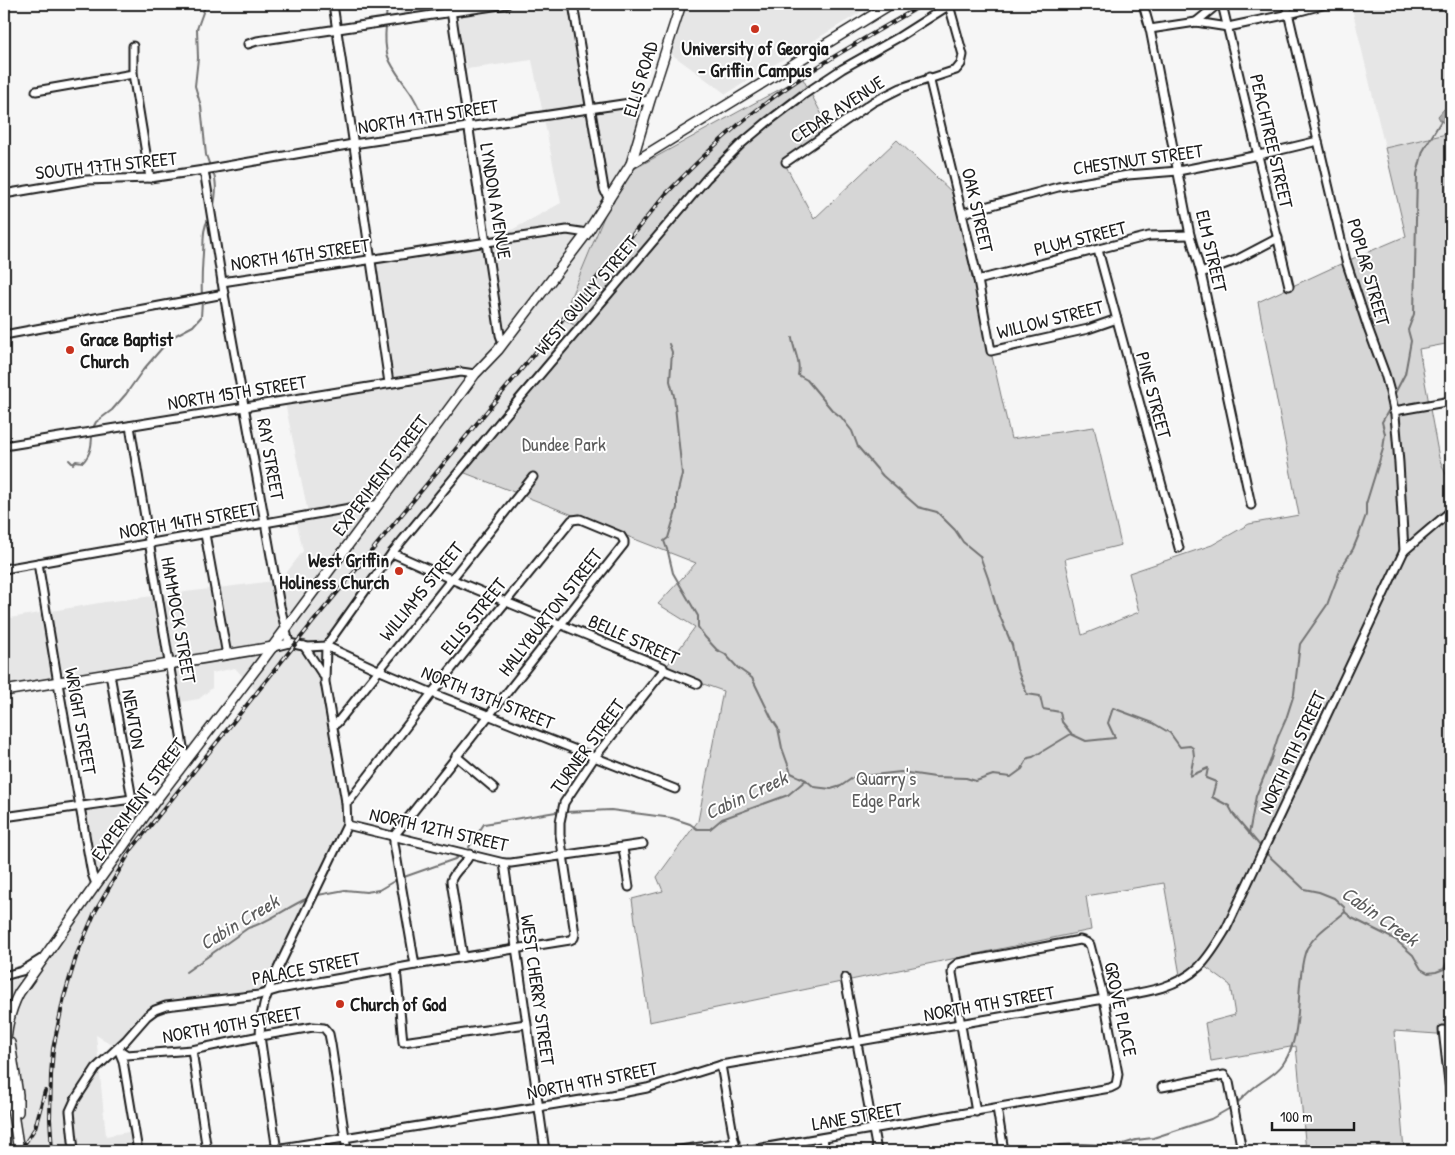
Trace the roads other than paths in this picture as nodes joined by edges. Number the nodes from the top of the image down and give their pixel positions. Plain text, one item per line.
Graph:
1 (333, 4) edge
2 (450, 4) edge
3 (508, 4) edge
4 (573, 4) edge
5 (681, 4) edge
6 (891, 4) edge
7 (950, 4) edge
8 (1143, 4) edge
9 (1218, 4) edge
10 (1222, 4) edge
11 (1286, 4) edge
12 (1326, 4) edge
13 (451, 12) junction
14 (1289, 14) junction
15 (1196, 22) junction
16 (1228, 27) junction
17 (337, 28) junction
18 (1150, 29) junction
19 (248, 44) dead end
20 (133, 46) dead end
21 (133, 74) junction
22 (929, 77) junction
23 (36, 91) dead end
24 (650, 100) junction
25 (590, 108) junction
26 (468, 126) junction
27 (1318, 141) junction
28 (353, 144) junction
29 (1259, 155) junction
30 (786, 162) dead end
31 (631, 164) junction
32 (212, 169) joint
33 (204, 170) junction
34 (1178, 171) junction
35 (150, 178) junction
36 (4, 194) edge
37 (609, 200) junction
38 (963, 213) junction
39 (587, 233) junction
40 (1190, 235) junction
41 (1278, 238) junction
42 (486, 243) junction
43 (1098, 250) junction
44 (371, 260) junction
45 (1201, 273) junction
46 (978, 280) junction
47 (222, 282) junction
48 (1288, 286) dead end
49 (224, 294) junction
50 (1117, 318) junction
51 (4, 335) edge
52 (503, 343) junction
53 (991, 351) joint
54 (475, 374) junction
55 (389, 383) junction
56 (1451, 401) edge
57 (244, 407) junction
58 (1394, 411) junction
59 (130, 426) junction
60 (4, 446) edge
61 (533, 477) dead end
62 (378, 505) junction
63 (1251, 505) dead end
64 (1451, 511) edge
65 (266, 523) junction
66 (205, 534) junction
67 (624, 540) joint
68 (149, 544) junction
69 (1178, 548) dead end
70 (1404, 551) junction
71 (392, 553) junction
72 (38, 563) junction
73 (4, 569) edge
74 (451, 579) junction
75 (505, 602) junction
76 (559, 625) junction
77 (285, 630) junction
78 (289, 643) junction
79 (304, 646) junction
80 (326, 646) junction
81 (273, 647) junction
82 (227, 655) junction
83 (170, 664) junction
84 (378, 670) junction
85 (664, 670) junction
86 (110, 674) junction
87 (325, 677) junction
88 (58, 682) junction
89 (698, 684) dead end
90 (4, 692) edge
91 (432, 693) junction
92 (489, 716) junction
93 (333, 725) junction
94 (456, 756) junction
95 (594, 758) junction
96 (187, 760) junction
97 (494, 788) dead end
98 (675, 789) dead end
99 (132, 799) junction
100 (156, 800) junction
101 (346, 802) junction
102 (80, 806) junction
103 (4, 816) edge
104 (347, 824) junction
105 (394, 836) junction
106 (643, 844) dead end
107 (623, 848) junction
108 (470, 854) junction
109 (564, 856) junction
110 (504, 863) junction
111 (96, 884) junction
112 (629, 887) dead end
113 (516, 949) junction
114 (45, 957) junction
115 (463, 957) junction
116 (415, 965) junction
117 (396, 968) junction
118 (12, 975) junction
119 (4, 976) edge
120 (846, 978) dead end
121 (29, 979) junction
122 (269, 992) junction
123 (1104, 1000) junction
124 (526, 1024) junction
125 (961, 1025) junction
126 (8, 1026) junction
127 (1443, 1030) dead end
128 (260, 1036) junction
129 (856, 1043) junction
130 (118, 1049) junction
131 (192, 1050) junction
132 (4, 1053) edge
133 (5, 1064) edge
134 (721, 1065) junction
135 (1162, 1087) dead end
136 (1451, 1100) edge
137 (538, 1107) junction
138 (997, 1108) junction
139 (976, 1112) junction
140 (874, 1129) junction
141 (822, 1138) junction
142 (346, 1139) junction
143 (735, 1142) junction
144 (19, 1149) edge
145 (277, 1150) edge
146 (74, 1151) edge
147 (138, 1151) edge
148 (207, 1151) edge
149 (263, 1151) edge
150 (348, 1151) edge
151 (545, 1151) edge
152 (674, 1151) edge
153 (736, 1151) edge
154 (744, 1151) edge
155 (824, 1151) edge
156 (877, 1151) edge
157 (1004, 1151) edge
158 (1242, 1151) edge

1 - 17 street
2 - 13 street, LYNDON AVENUE
3 - 13 street
4 - 25 street
5 - 24 main road, ELLIS ROAD
6 - 31 main road, EXPERIMENT STREET
7 - 22 street, CEDAR AVENUE
7 - 71 street, WEST QUILLY STREET
8 - 18 street, ELM STREET
9 - 15 street
10 - 16 street, PEACHTREE STREET
11 - 14 street, POPLAR STREET
12 - 14 street
13 - 17 street
13 - 26 street, LYNDON AVENUE
14 - 16 street
14 - 27 street, POPLAR STREET
15 - 16 street
15 - 18 street
16 - 29 street, PEACHTREE STREET
17 - 19 street
17 - 28 street
18 - 34 street, ELM STREET
20 - 21 street
21 - 23 street
21 - 35 street
22 - 30 street, CEDAR AVENUE
22 - 38 street, OAK STREET
24 - 25 street, NORTH 17TH STREET
24 - 31 main road, ELLIS ROAD
25 - 26 street, NORTH 17TH STREET
25 - 37 street
26 - 28 street, NORTH 17TH STREET
26 - 42 street, LYNDON AVENUE
27 - 29 street, CHESTNUT STREET
27 - 58 street, POPLAR STREET
28 - 32 street, NORTH 17TH STREET
28 - 44 street
29 - 34 street, CHESTNUT STREET
29 - 41 street, PEACHTREE STREET
31 - 37 main road, EXPERIMENT STREET
32 - 33 street, SOUTH 17TH STREET
33 - 35 street, SOUTH 17TH STREET
33 - 47 street
34 - 38 street, CHESTNUT STREET
34 - 40 street, ELM STREET
35 - 36 street, SOUTH 17TH STREET
37 - 39 main road, EXPERIMENT STREET
38 - 46 street, OAK STREET
39 - 42 street, NORTH 16TH STREET
39 - 52 main road, EXPERIMENT STREET
40 - 43 street, PLUM STREET
40 - 45 street, ELM STREET
41 - 45 street
41 - 48 street, PEACHTREE STREET
42 - 44 street, NORTH 16TH STREET
42 - 52 street, LYNDON AVENUE
43 - 46 street, PLUM STREET
43 - 50 street, PINE STREET
44 - 47 street, NORTH 16TH STREET
44 - 55 street
45 - 63 street, ELM STREET
46 - 53 street, OAK STREET
47 - 49 street, NORTH 16TH STREET
49 - 51 street, NORTH 16TH STREET
49 - 57 street, RAY STREET
50 - 53 street, WILLOW STREET
50 - 69 street, PINE STREET
52 - 54 main road, EXPERIMENT STREET
54 - 55 street, NORTH 15TH STREET
54 - 62 main road, EXPERIMENT STREET
55 - 57 street, NORTH 15TH STREET
56 - 58 street
57 - 59 street, NORTH 15TH STREET
57 - 65 street, RAY STREET
58 - 70 street, POPLAR STREET
59 - 60 street, NORTH 15TH STREET
59 - 68 street, HAMMOCK STREET
61 - 74 street, WILLIAMS STREET
62 - 65 street, NORTH 14TH STREET
62 - 77 main road, EXPERIMENT STREET
64 - 70 street, NORTH 9TH STREET
65 - 66 street, NORTH 14TH STREET
65 - 77 street, RAY STREET
66 - 68 street, NORTH 14TH STREET
66 - 82 street
67 - 75 street, ELLIS STREET
67 - 76 street, HALLYBURTON STREET
68 - 72 street, NORTH 14TH STREET
68 - 83 street, HAMMOCK STREET
70 - 123 street, NORTH 9TH STREET
71 - 74 street, BELLE STREET
71 - 80 street, WEST QUILLY STREET
72 - 73 street, NORTH 14TH STREET
72 - 88 street, WRIGHT STREET
74 - 75 street, BELLE STREET
74 - 84 street, WILLIAMS STREET
75 - 76 street, BELLE STREET
75 - 91 street, ELLIS STREET
76 - 85 street, BELLE STREET
76 - 92 street, HALLYBURTON STREET
77 - 78 street
77 - 81 main road, EXPERIMENT STREET
78 - 79 street, NORTH 13TH STREET
78 - 81 street, NORTH 13TH STREET
79 - 80 street, NORTH 13TH STREET
79 - 87 street
80 - 84 street, NORTH 13TH STREET
80 - 87 street
81 - 82 main road, NORTH 13TH STREET
81 - 96 main road, EXPERIMENT STREET
82 - 83 main road, NORTH 13TH STREET
83 - 86 main road, NORTH 13TH STREET
83 - 96 street, HAMMOCK STREET
84 - 91 street, NORTH 13TH STREET
84 - 93 street, WILLIAMS STREET
85 - 89 street, BELLE STREET
85 - 95 street, TURNER STREET
86 - 88 main road, NORTH 13TH STREET
86 - 99 street, NEWTON
87 - 93 street
88 - 90 main road, NORTH 13TH STREET
88 - 102 street, WRIGHT STREET
91 - 92 street, NORTH 13TH STREET
91 - 101 street, ELLIS STREET
92 - 94 street, HALLYBURTON STREET
92 - 95 street, NORTH 13TH STREET
93 - 101 street
94 - 97 street
94 - 105 street, HALLYBURTON STREET
95 - 98 street, NORTH 13TH STREET
95 - 109 street, TURNER STREET
96 - 100 main road, EXPERIMENT STREET
99 - 100 street
99 - 102 street
100 - 111 main road, EXPERIMENT STREET
101 - 104 street
102 - 103 street
102 - 111 street, WRIGHT STREET
104 - 105 street, NORTH 12TH STREET
104 - 122 street
105 - 108 street, NORTH 12TH STREET
105 - 116 street
106 - 107 street, NORTH 12TH STREET
107 - 109 street, NORTH 12TH STREET
107 - 112 street
108 - 110 street, NORTH 12TH STREET
108 - 115 street
109 - 110 street, NORTH 12TH STREET
109 - 113 street, TURNER STREET
110 - 113 street, WEST CHERRY STREET
111 - 114 main road, EXPERIMENT STREET
113 - 115 street, PALACE STREET
113 - 124 street, WEST CHERRY STREET
114 - 118 street
114 - 121 main road, EXPERIMENT STREET
115 - 116 street, PALACE STREET
116 - 117 street, PALACE STREET
117 - 122 street, PALACE STREET
117 - 124 street
118 - 119 street
118 - 121 street
120 - 129 street
121 - 126 main road, EXPERIMENT STREET
122 - 128 street
122 - 130 street, PALACE STREET
123 - 125 street, NORTH 9TH STREET
123 - 125 street, GROVE PLACE
123 - 138 street, GROVE PLACE
124 - 137 street, WEST CHERRY STREET
125 - 129 street, NORTH 9TH STREET
125 - 139 street
126 - 133 main road, EXPERIMENT STREET
126 - 144 main road
127 - 136 street
128 - 131 street, NORTH 10TH STREET
128 - 142 street, NORTH 10TH STREET
128 - 145 street
129 - 134 street, NORTH 9TH STREET
129 - 140 street
130 - 131 street, NORTH 10TH STREET
130 - 146 street, PALACE STREET
130 - 147 street
131 - 148 street
132 - 133 street
133 - 144 main road, EXPERIMENT STREET
134 - 137 street, NORTH 9TH STREET
134 - 143 street
135 - 158 street
137 - 142 street, NORTH 9TH STREET
137 - 151 street, WEST CHERRY STREET
138 - 139 street, LANE STREET
138 - 157 street
139 - 140 street, LANE STREET
140 - 141 street, LANE STREET
140 - 156 street
141 - 154 street, LANE STREET
141 - 155 street
142 - 145 street, NORTH 9TH STREET
142 - 150 street
143 - 152 street
143 - 153 street
145 - 149 street, NORTH 9TH STREET

